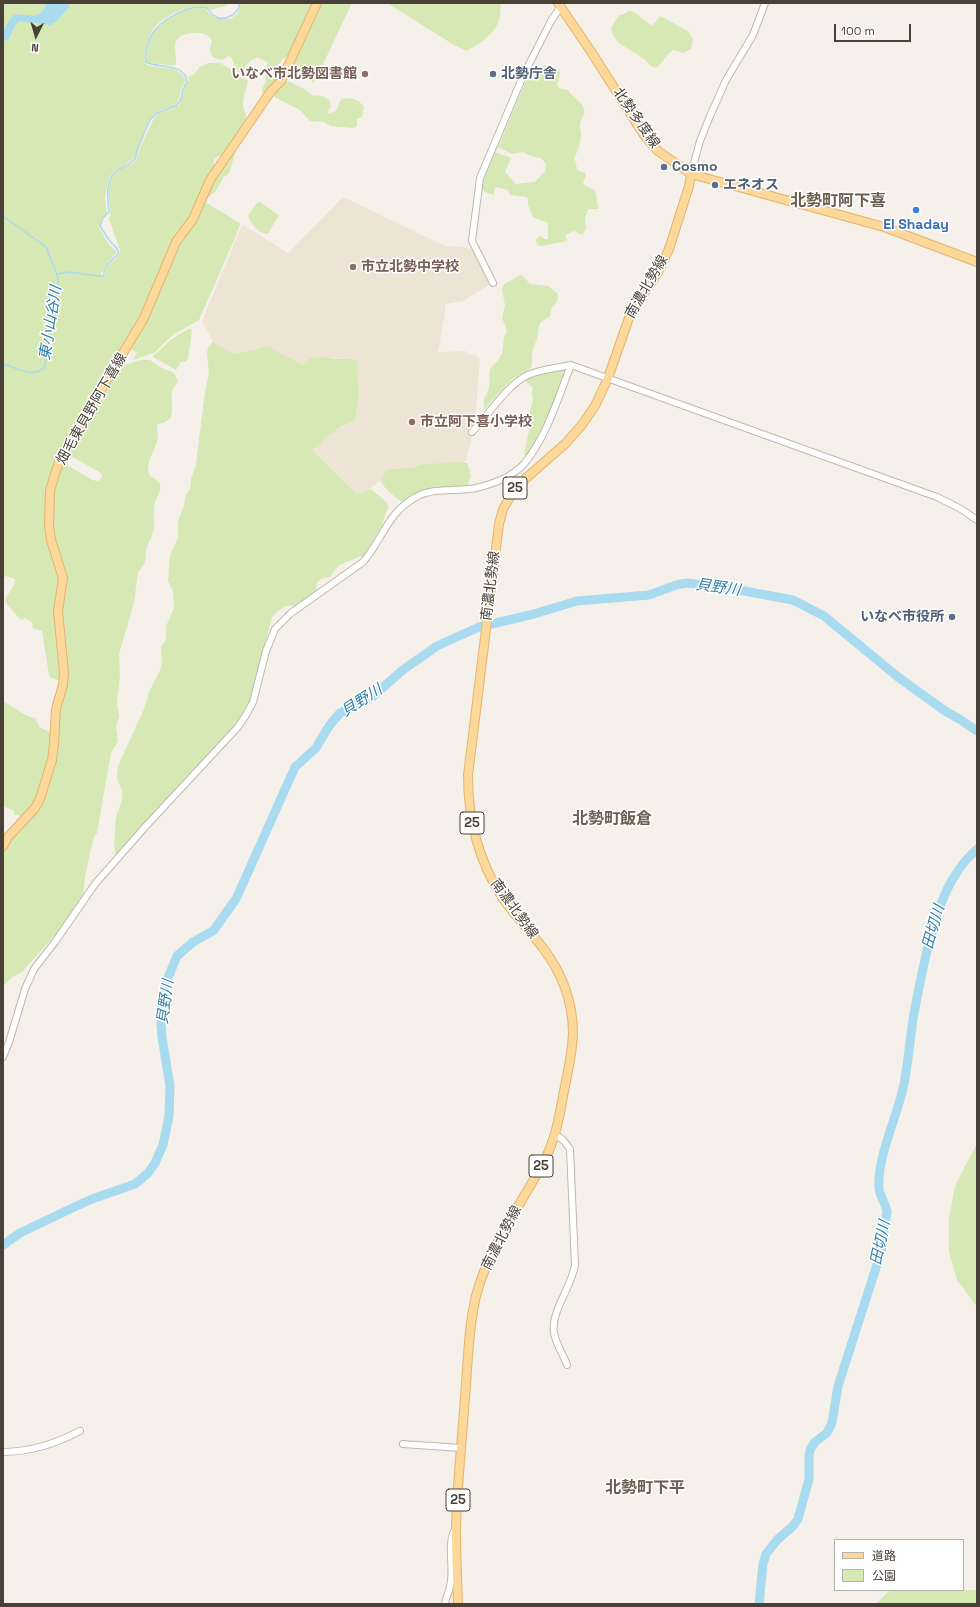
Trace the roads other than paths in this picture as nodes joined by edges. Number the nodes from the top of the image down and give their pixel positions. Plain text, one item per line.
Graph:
1 (317, 3) edge
2 (765, 3) edge
3 (560, 5) edge
4 (691, 174) junction
5 (977, 262) edge
6 (493, 283) dead end
7 (571, 365) junction
8 (608, 378) junction
9 (472, 432) dead end
10 (977, 520) edge
11 (3, 846) edge
12 (3, 1057) edge
13 (554, 1134) junction
14 (567, 1365) dead end
15 (80, 1431) dead end
16 (403, 1444) dead end
17 (461, 1448) junction
18 (3, 1452) edge
19 (456, 1527) junction
20 (445, 1604) edge
21 (458, 1604) edge

1 - 11 main road, 畑毛東貝野阿下喜線
2 - 4 street
3 - 4 main road, 北勢多度線
3 - 6 street
4 - 5 main road, 北勢多度線
4 - 8 main road, 南濃北勢線 / 25
7 - 8 street
7 - 9 street
7 - 12 street
8 - 10 street
8 - 13 main road, 南濃北勢線 / 25
13 - 14 street
13 - 17 main road, 南濃北勢線 / 25
15 - 18 street
16 - 17 street
17 - 19 main road, 南濃北勢線 / 25
19 - 20 street
19 - 21 main road, 南濃北勢線 / 25

